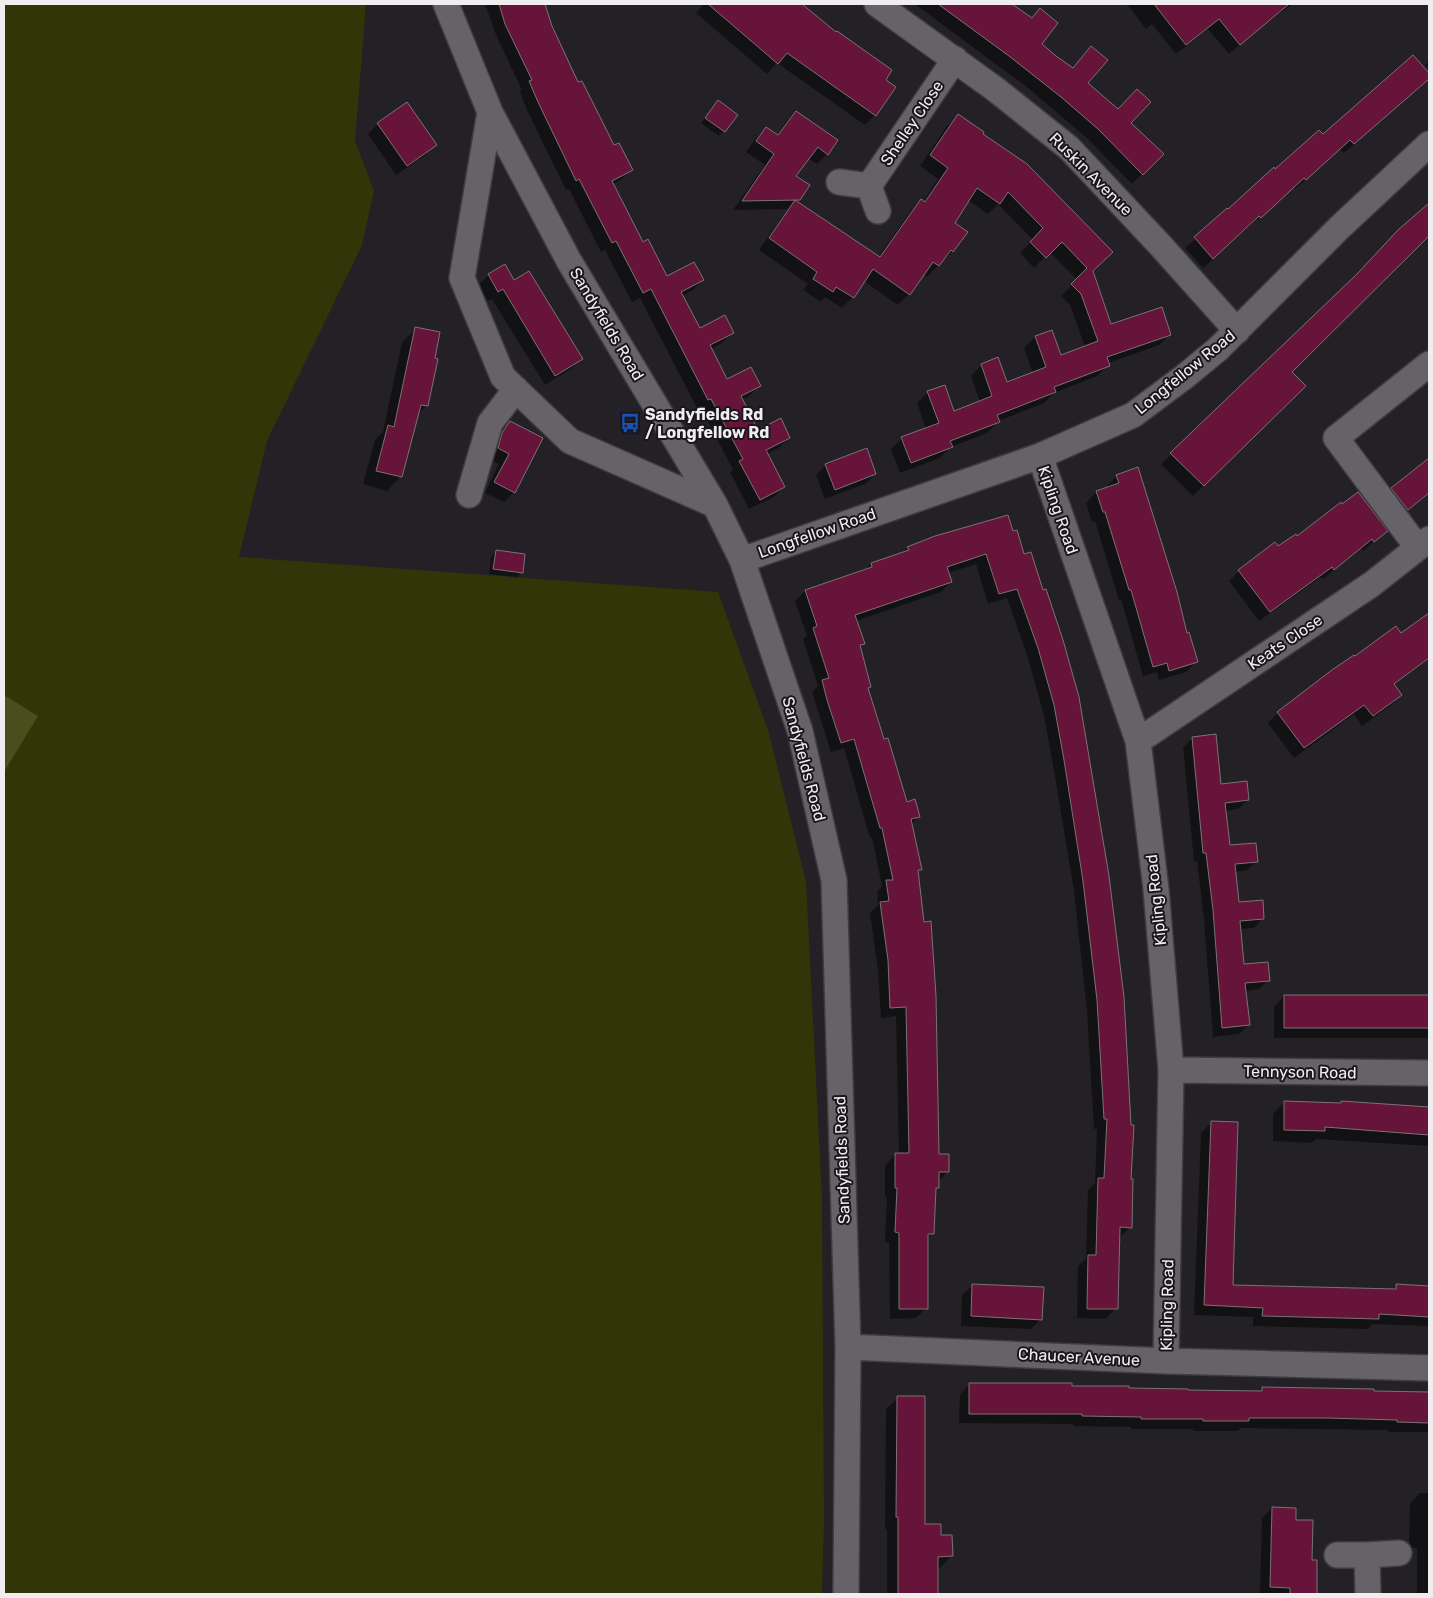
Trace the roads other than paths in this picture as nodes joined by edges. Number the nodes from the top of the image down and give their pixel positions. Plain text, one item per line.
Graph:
1 (446, 4) edge
2 (877, 4) edge
3 (955, 59) junction
4 (490, 112) junction
5 (1429, 144) edge
6 (840, 182) dead end
7 (869, 186) junction
8 (878, 211) dead end
9 (1237, 331) junction
10 (1429, 364) edge
11 (516, 389) junction
12 (1040, 456) junction
13 (469, 495) dead end
14 (715, 504) junction
15 (1424, 543) edge
16 (742, 560) junction
17 (1138, 741) junction
18 (1171, 1070) junction
19 (1429, 1074) edge
20 (848, 1347) junction
21 (1166, 1361) junction
22 (1429, 1368) edge
23 (1399, 1553) dead end
24 (1336, 1555) dead end
25 (1367, 1555) junction
26 (846, 1594) edge
27 (1368, 1594) edge

1 - 4 street, Sandyfields Road
2 - 3 street, Ruskin Avenue
3 - 7 street, Shelley Close
3 - 9 street, Ruskin Avenue
4 - 11 street
4 - 14 street, Sandyfields Road
5 - 9 street, Longfellow Road
6 - 7 street
7 - 8 street
9 - 12 street, Longfellow Road
10 - 15 street
11 - 13 street
11 - 14 street
12 - 16 street, Longfellow Road
12 - 17 street, Kipling Road
14 - 16 street, Sandyfields Road
15 - 17 street, Keats Close
16 - 20 street, Sandyfields Road
17 - 18 street, Kipling Road
18 - 19 street, Tennyson Road
18 - 21 street, Kipling Road
20 - 21 street, Chaucer Avenue
20 - 26 street, Sandyfields Road
21 - 22 street, Chaucer Avenue
23 - 25 street
24 - 25 street
25 - 27 street

